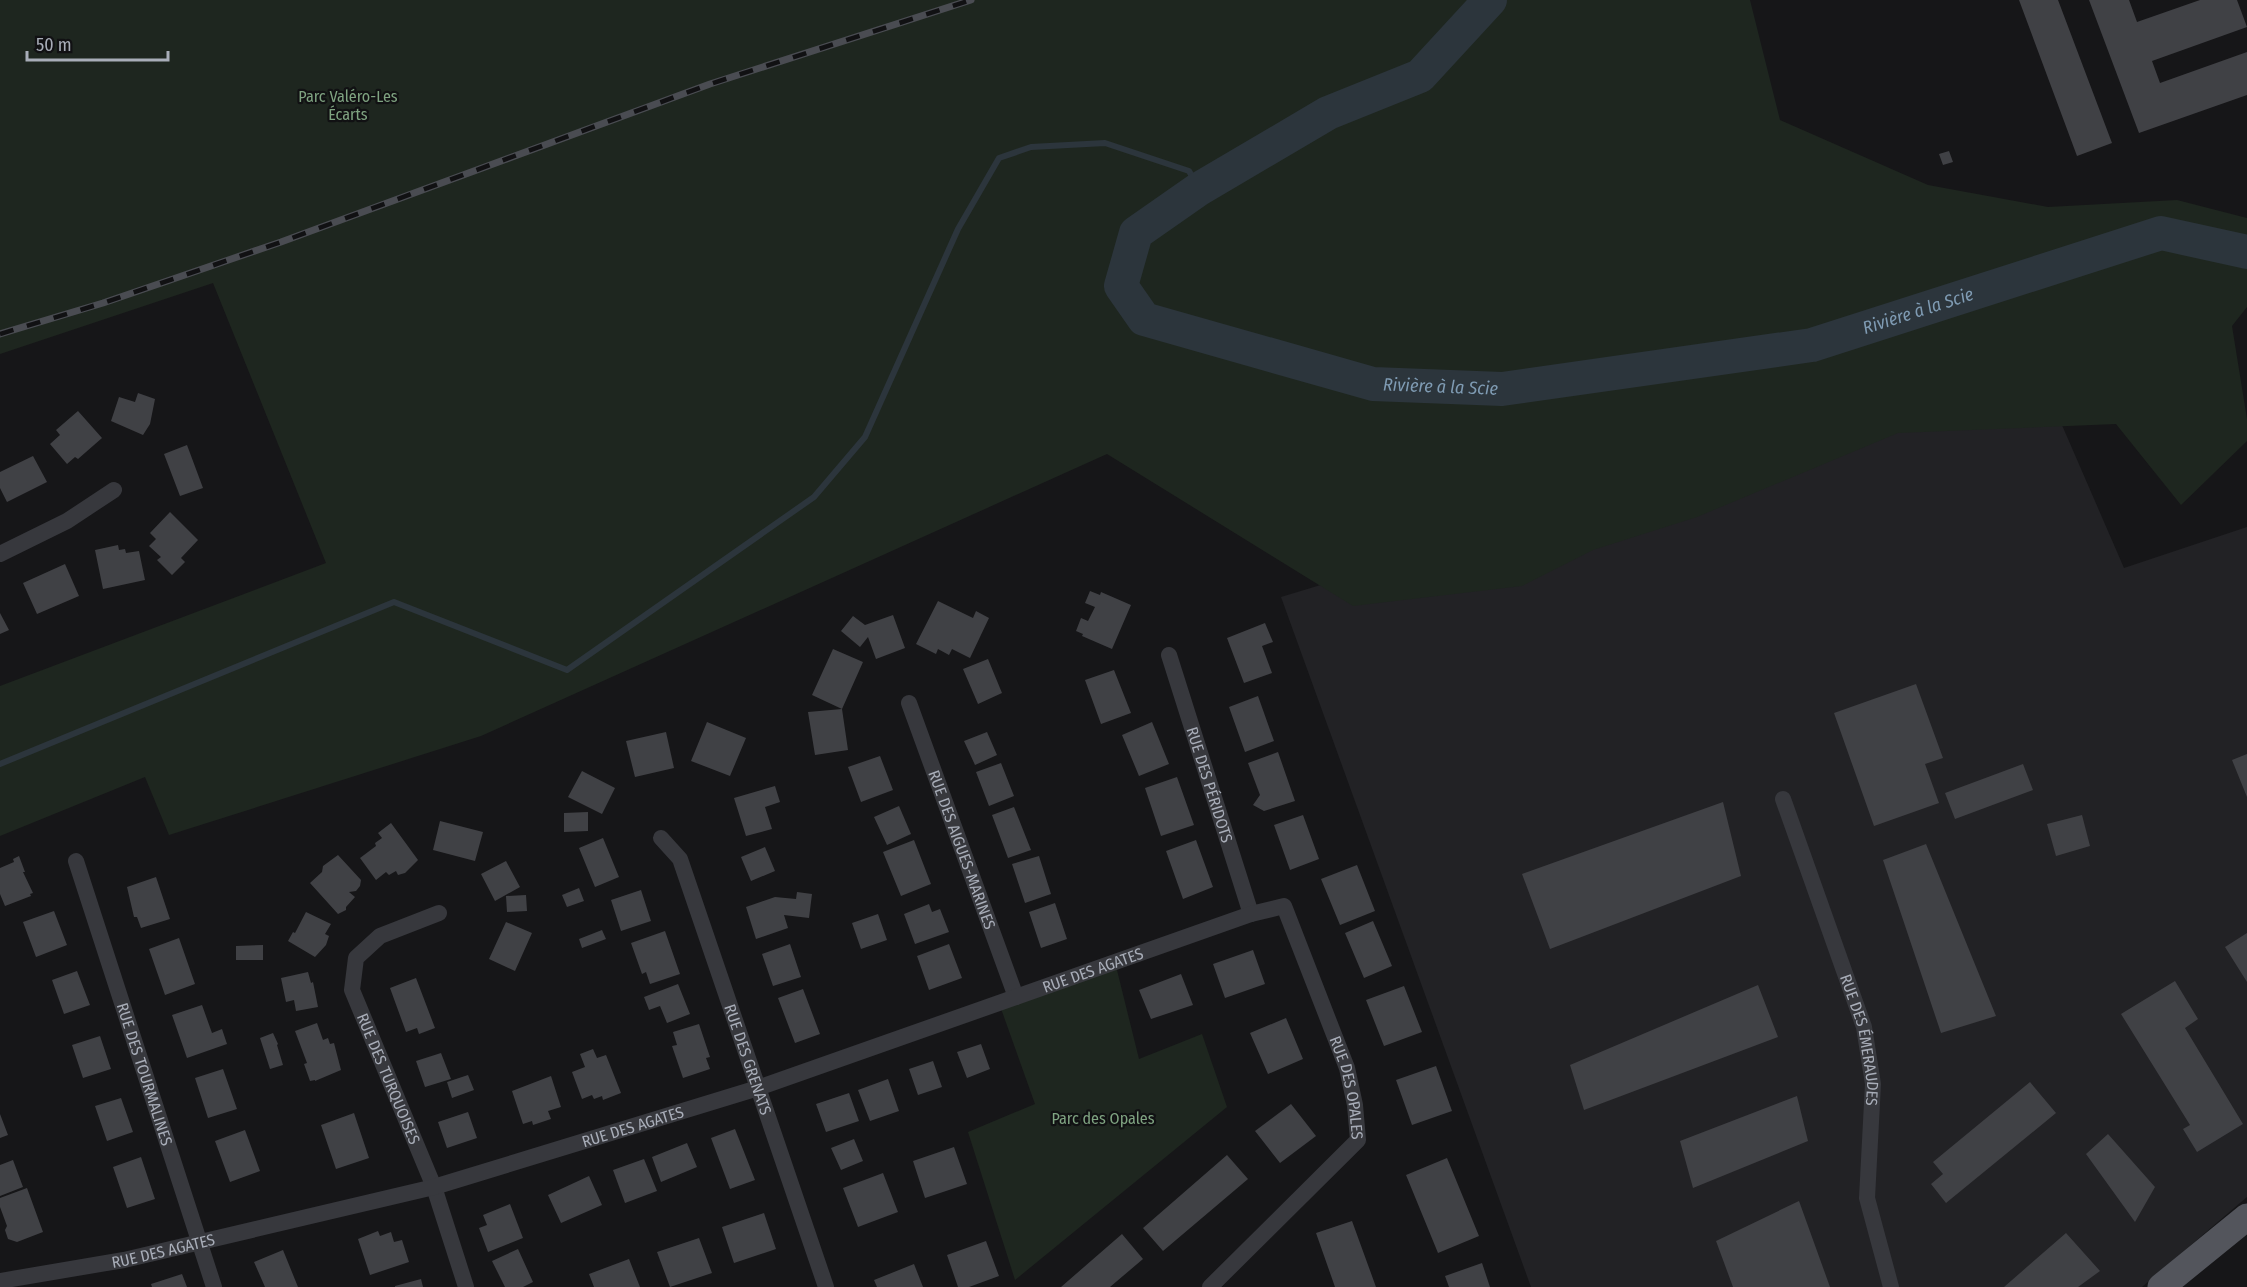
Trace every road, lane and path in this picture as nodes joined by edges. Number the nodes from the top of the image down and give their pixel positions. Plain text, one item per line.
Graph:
1 (114, 490) dead end
2 (0, 554) edge
3 (1169, 655) dead end
4 (909, 703) dead end
5 (1783, 799) dead end
6 (661, 838) dead end
7 (76, 861) dead end
8 (439, 913) dead end
9 (1251, 914) junction
10 (1016, 997) junction
11 (758, 1088) junction
12 (434, 1186) junction
13 (2247, 1217) edge
14 (199, 1243) junction
15 (0, 1281) edge
16 (214, 1287) edge
17 (466, 1287) edge
18 (826, 1287) edge
19 (1210, 1287) edge
20 (1891, 1287) edge
21 (2161, 1287) edge

1 - 2 street
3 - 9 street, RUE DES PÉRIDOTS
4 - 10 street, RUE DES AIGUES-MARINES
5 - 20 street, RUE DES ÉMERAUDES
6 - 11 street, RUE DES GRENATS
7 - 14 street, RUE DES TOURMALINES
8 - 12 street, RUE DES TURQUOISES
9 - 10 street, RUE DES AGATES
9 - 19 street, RUE DES OPALES
10 - 11 street, RUE DES AGATES
11 - 12 street, RUE DES AGATES
11 - 18 street, RUE DES GRENATS
12 - 14 street, RUE DES AGATES
12 - 17 street, RUE DES TURQUOISES
13 - 21 main road
14 - 15 street, RUE DES AGATES
14 - 16 street, RUE DES TOURMALINES

